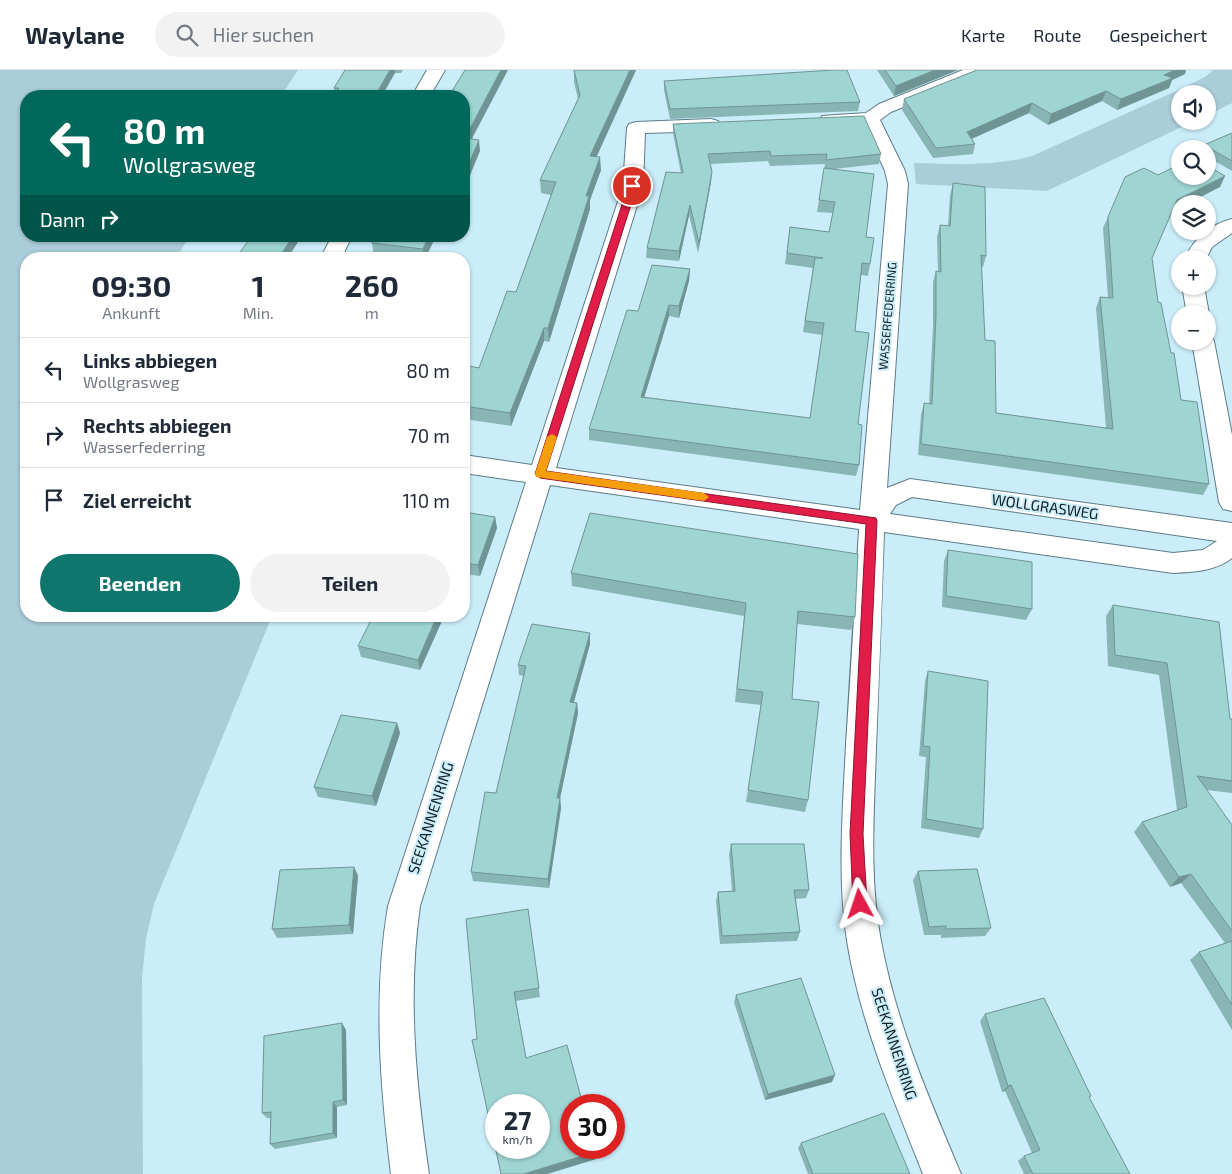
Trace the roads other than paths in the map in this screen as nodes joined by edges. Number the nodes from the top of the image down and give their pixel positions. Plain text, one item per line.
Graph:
1 (436, 70) edge
2 (978, 70) edge
3 (424, 90) edge
4 (870, 118) junction
5 (811, 120) edge
6 (733, 124) edge
7 (1232, 225) edge
8 (1197, 250) edge
9 (1205, 350) edge
10 (470, 465) edge
11 (540, 474) junction
12 (1232, 502) edge
13 (872, 521) junction
14 (1232, 533) edge
15 (1232, 541) edge
16 (410, 1174) edge
17 (942, 1174) edge

1 - 3 street
2 - 4 street
4 - 5 street
4 - 13 street, WASSERFEDERRING
6 - 11 street
7 - 8 street
9 - 12 street
10 - 11 street
11 - 13 street
11 - 16 street, SEEKANNENRING
13 - 14 street, WOLLGRASWEG
13 - 15 street
13 - 17 street, SEEKANNENRING

